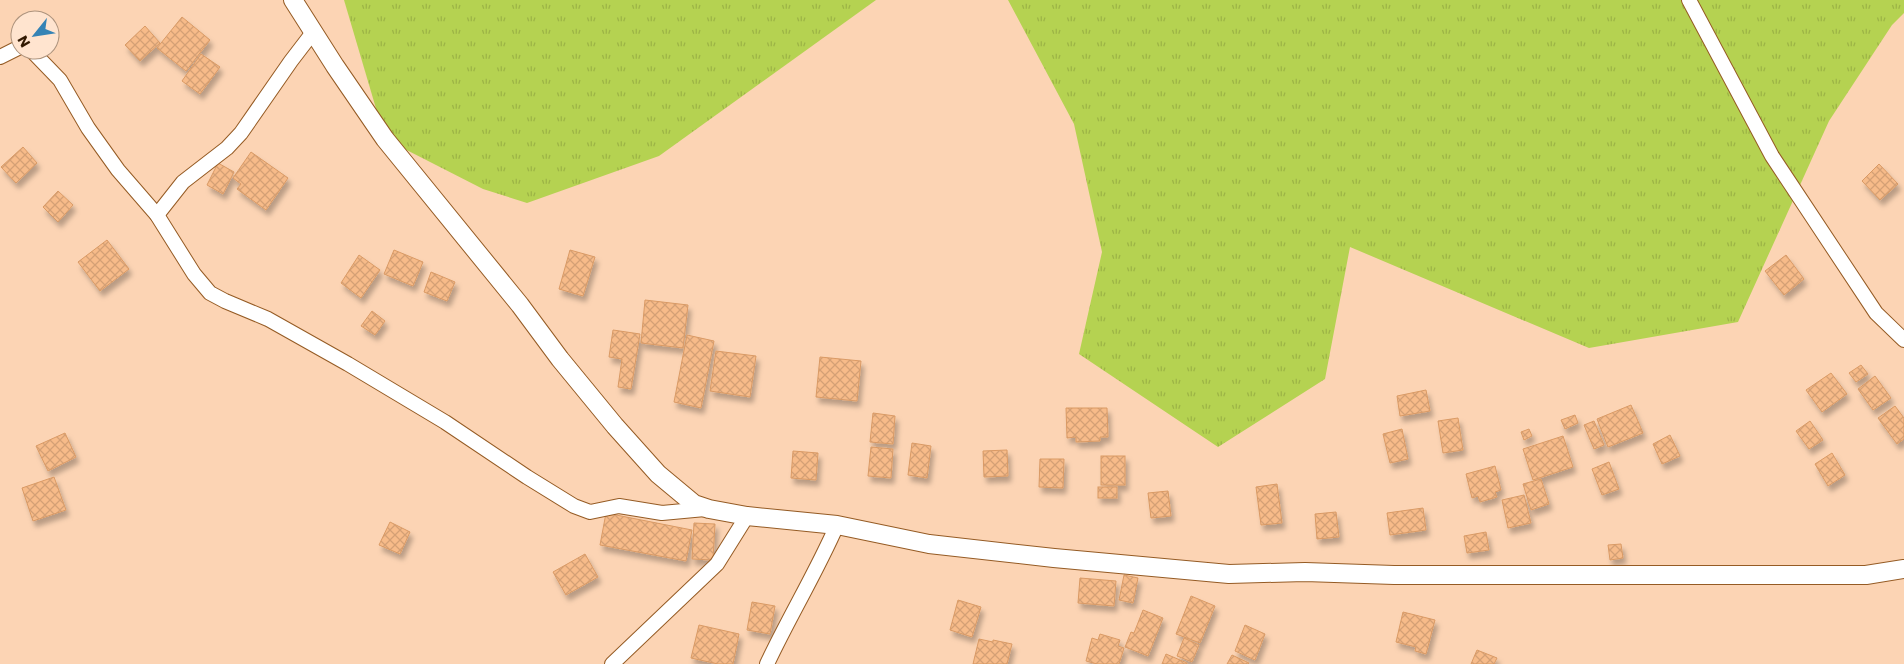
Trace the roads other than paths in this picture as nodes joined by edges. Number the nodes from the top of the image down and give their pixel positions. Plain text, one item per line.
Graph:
1 (293, 0) edge
2 (1689, 0) edge
3 (314, 31) junction
4 (41, 60) edge
5 (157, 215) junction
6 (1904, 340) edge
7 (709, 509) junction
8 (747, 516) junction
9 (837, 526) junction
10 (1904, 570) edge
11 (612, 664) edge
12 (768, 664) edge

1 - 3 street
2 - 6 street
3 - 5 street
3 - 7 street
4 - 5 street
5 - 7 street
7 - 8 street
8 - 9 street
8 - 11 street
9 - 10 street
9 - 12 street

